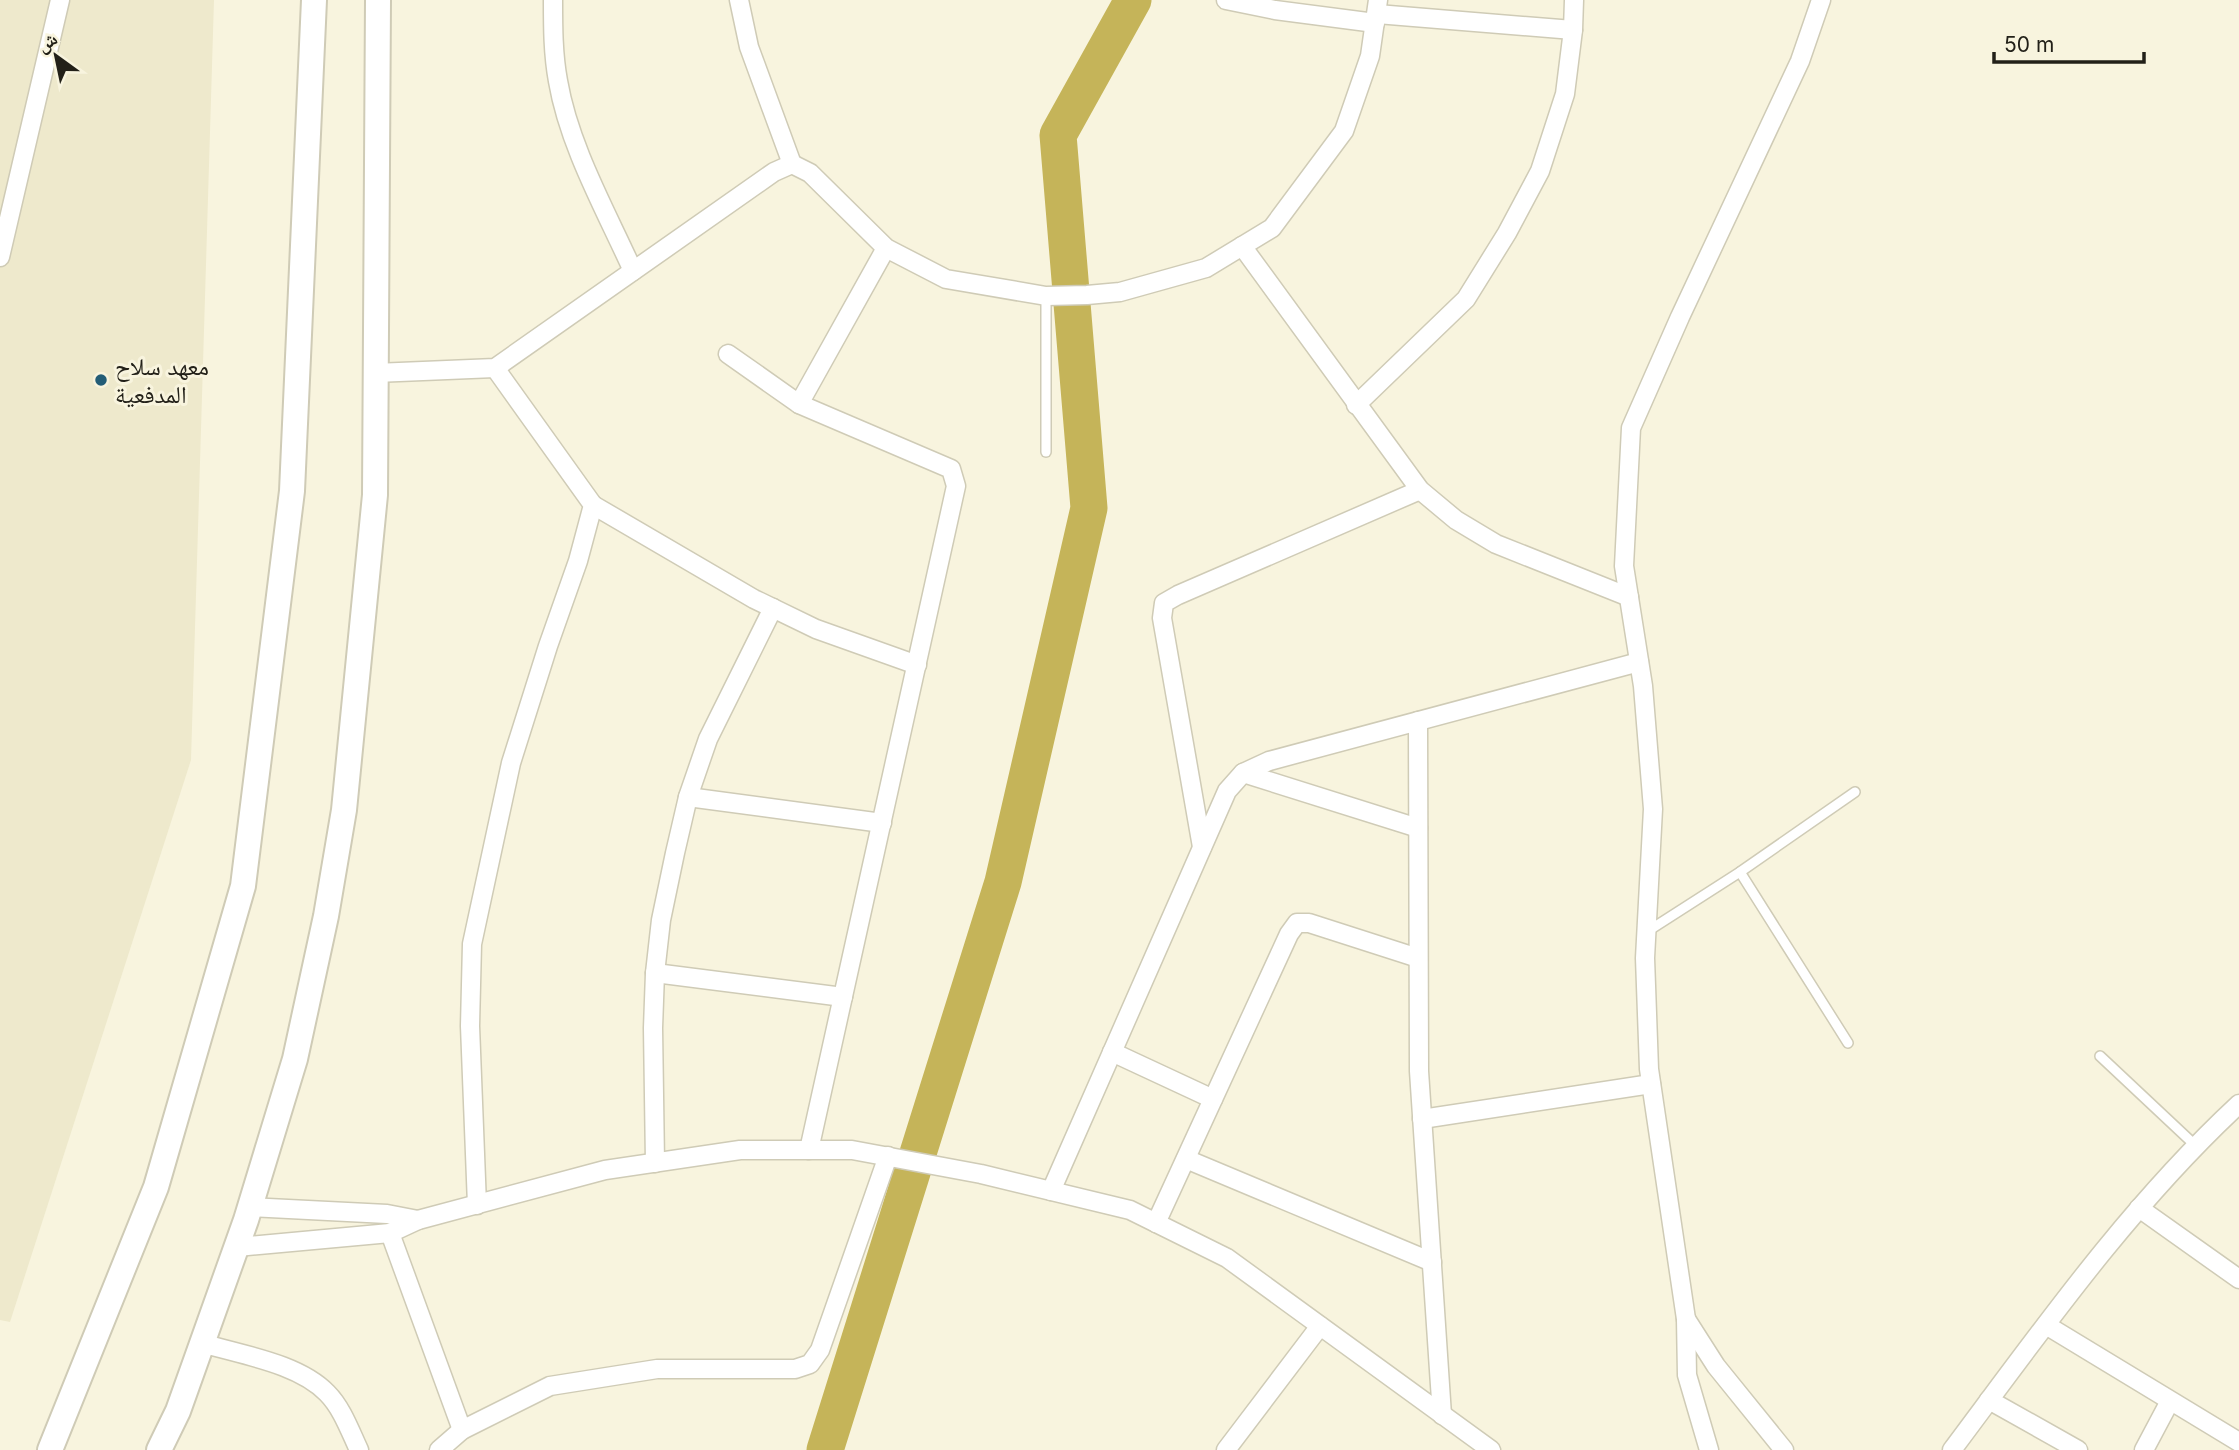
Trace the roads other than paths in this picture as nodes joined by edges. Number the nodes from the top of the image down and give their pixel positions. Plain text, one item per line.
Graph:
1 (60, 0) edge
2 (314, 0) edge
3 (378, 0) edge
4 (553, 0) edge
5 (739, 0) edge
6 (1226, 0) edge
7 (1574, 0) edge
8 (1821, 0) edge
9 (1377, 12) edge
10 (1573, 30) junction
11 (792, 164) junction
12 (1242, 246) junction
13 (886, 248) junction
14 (0, 257) edge
15 (633, 271) junction
16 (1055, 296) junction
17 (728, 354) dead end
18 (495, 368) junction
19 (374, 373) junction
20 (799, 404) junction
21 (1356, 405) junction
22 (1046, 452) dead end
23 (1420, 490) junction
24 (593, 505) junction
25 (1629, 597) junction
26 (773, 608) junction
27 (1639, 662) junction
28 (917, 665) junction
29 (1418, 721) junction
30 (1243, 773) junction
31 (1855, 792) dead end
32 (688, 797) junction
33 (881, 823) junction
34 (1418, 828) junction
35 (1202, 847) junction
36 (1740, 872) junction
37 (1646, 932) junction
38 (1418, 958) junction
39 (655, 973) junction
40 (843, 997) junction
41 (1848, 1043) dead end
42 (1112, 1052) junction
43 (2099, 1056) dead end
44 (1651, 1084) junction
45 (1213, 1100) junction
46 (2239, 1104) edge
47 (1422, 1119) junction
48 (2197, 1147) junction
49 (809, 1150) junction
50 (888, 1156) junction
51 (1186, 1158) junction
52 (656, 1163) junction
53 (1051, 1191) junction
54 (477, 1205) junction
55 (250, 1208) junction
56 (2139, 1208) junction
57 (418, 1220) junction
58 (1156, 1223) junction
59 (390, 1233) junction
60 (237, 1247) junction
61 (1432, 1262) junction
62 (2239, 1279) edge
63 (1686, 1319) junction
64 (2046, 1325) junction
65 (1320, 1326) junction
66 (202, 1343) junction
67 (1989, 1400) junction
68 (2170, 1401) junction
69 (1442, 1415) junction
70 (462, 1430) junction
71 (2239, 1442) edge
72 (50, 1450) edge
73 (159, 1450) edge
74 (359, 1450) edge
75 (439, 1450) edge
76 (1226, 1450) edge
77 (1491, 1450) edge
78 (1709, 1450) edge
79 (1784, 1450) edge
80 (1952, 1450) edge
81 (2078, 1450) edge
82 (2144, 1450) edge

1 - 14 street
2 - 72 street
3 - 19 street
4 - 15 street
5 - 11 street
6 - 9 street
7 - 10 street
8 - 25 street
9 - 10 street
9 - 12 street
10 - 21 street
11 - 13 street
11 - 15 street
12 - 16 street
12 - 21 street
13 - 16 street
13 - 20 street
15 - 18 street
16 - 22 lane
17 - 20 street
18 - 19 street
18 - 24 street
19 - 55 street
20 - 28 street
21 - 23 street
23 - 25 street
23 - 35 street
24 - 26 street
24 - 54 street
25 - 27 street
26 - 28 street
26 - 32 street
27 - 29 street
27 - 37 street
28 - 33 street
29 - 30 street
29 - 34 street
30 - 34 street
30 - 35 street
31 - 36 lane
32 - 33 street
32 - 39 street
33 - 40 street
34 - 38 street
35 - 42 street
36 - 37 lane
36 - 41 lane
37 - 44 street
38 - 45 street
38 - 47 street
39 - 40 street
39 - 52 street
40 - 49 street
42 - 45 street
42 - 53 street
43 - 48 lane
44 - 47 street
44 - 63 street
45 - 51 street
46 - 48 street
47 - 61 street
48 - 56 street
49 - 50 street
49 - 52 street
50 - 53 street
50 - 70 street
51 - 58 street
51 - 61 street
52 - 54 street
53 - 58 street
54 - 57 street
55 - 57 street
55 - 60 street
56 - 62 street
56 - 64 street
57 - 59 street
58 - 65 street
59 - 60 street
59 - 70 street
60 - 66 street
61 - 69 street
63 - 78 street
63 - 79 street
64 - 67 street
64 - 68 street
65 - 69 street
65 - 76 street
66 - 73 street
66 - 74 street
67 - 80 street
67 - 81 street
68 - 71 street
68 - 82 street
69 - 77 street
70 - 75 street

